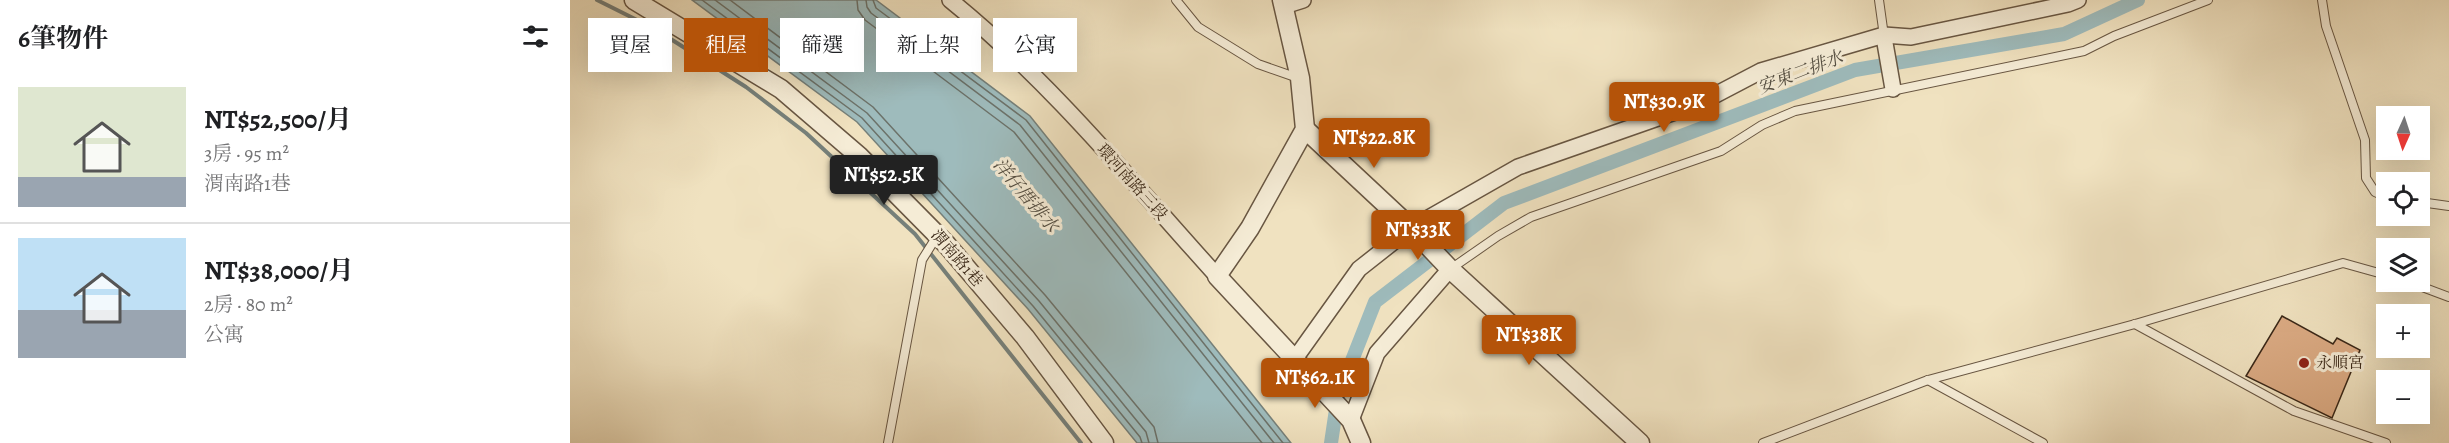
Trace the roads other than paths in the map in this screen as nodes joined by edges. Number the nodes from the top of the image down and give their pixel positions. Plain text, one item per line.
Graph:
1 (634, 0) edge
2 (950, 0) edge
3 (1176, 0) edge
4 (1303, 0) edge
5 (1879, 0) edge
6 (2078, 0) edge
7 (2208, 0) edge
8 (2322, 0) edge
9 (1283, 3) edge
10 (1885, 39) junction
11 (1300, 78) junction
12 (1893, 89) junction
13 (1305, 129) junction
14 (2376, 192) edge
15 (2430, 203) edge
16 (2449, 206) edge
17 (1414, 232) junction
18 (938, 235) junction
19 (1447, 266) junction
20 (2376, 271) edge
21 (1217, 276) junction
22 (2430, 290) edge
23 (2449, 297) edge
24 (2135, 324) junction
25 (1300, 366) junction
26 (1928, 380) junction
27 (1351, 420) junction
28 (888, 443) edge
29 (1104, 443) edge
30 (1361, 443) edge
31 (1640, 443) edge
32 (1763, 443) edge
33 (2043, 443) edge
34 (2386, 443) edge

1 - 18 street, 渭南路1巷
2 - 21 street, 環河南路三段
3 - 11 lane
4 - 9 street
5 - 10 lane
6 - 10 street
7 - 12 lane
8 - 14 lane
9 - 11 street
10 - 12 street
10 - 17 street
11 - 13 street
12 - 19 lane
13 - 17 street
13 - 21 street
15 - 16 lane
17 - 19 street
17 - 25 street
18 - 28 lane
18 - 29 street, 渭南路1巷
19 - 27 street
19 - 31 street
20 - 24 lane
21 - 25 street, 環河南路三段
22 - 23 lane
24 - 26 lane
24 - 34 lane
25 - 27 street, 環河南路三段
26 - 32 lane
26 - 33 lane
27 - 30 street

